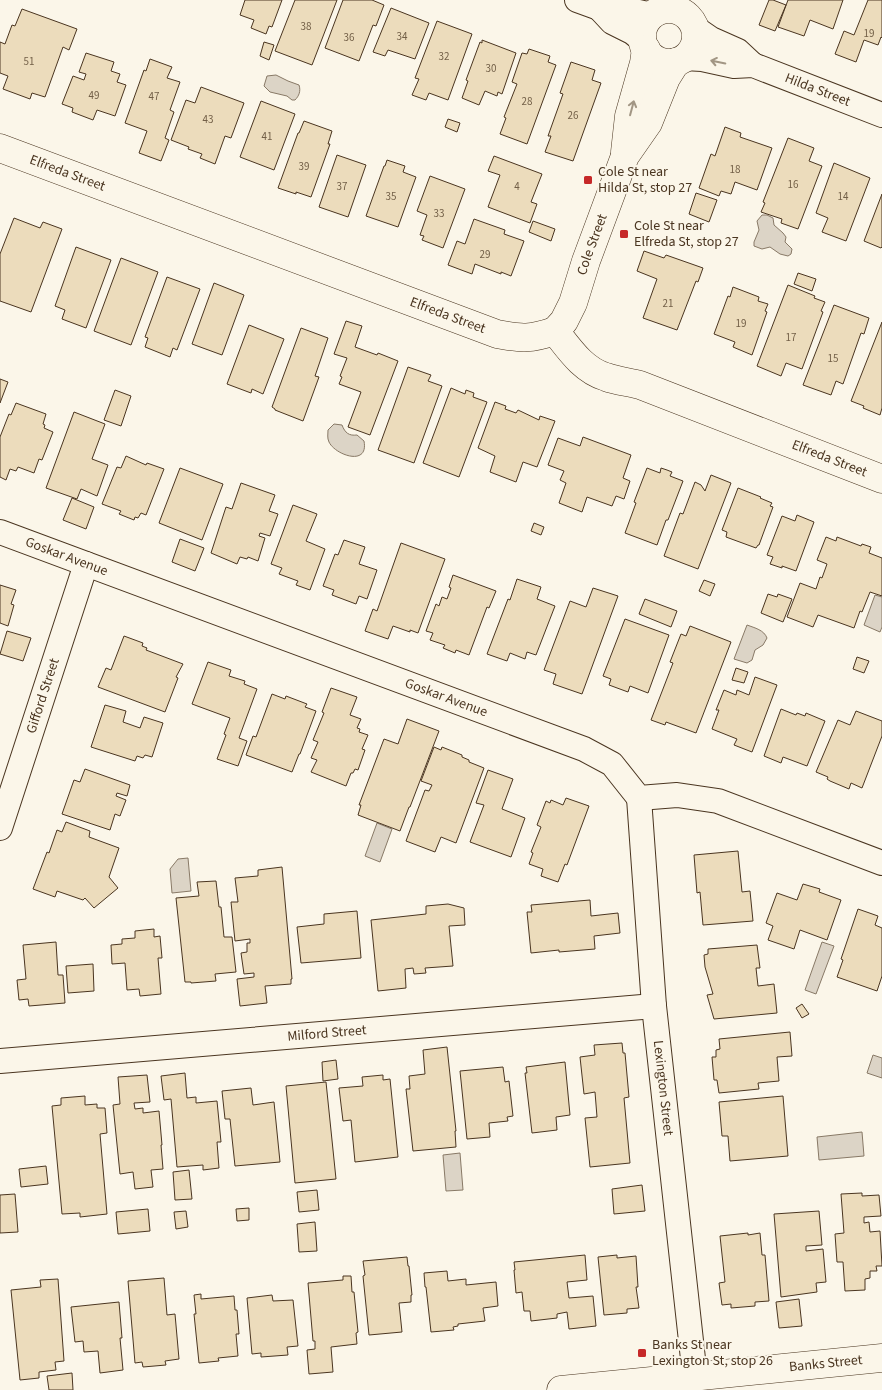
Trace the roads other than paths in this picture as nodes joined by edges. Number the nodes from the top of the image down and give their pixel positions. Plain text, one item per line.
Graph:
1 (577, 0) edge
2 (599, 8) junction
3 (660, 8) edge
4 (694, 16) edge
5 (644, 44) junction
6 (680, 60) junction
7 (753, 65) junction
8 (882, 115) edge
9 (0, 148) edge
10 (625, 156) junction
11 (555, 331) junction
12 (882, 479) edge
13 (0, 532) edge
14 (86, 564) junction
15 (639, 798) junction
16 (0, 828) edge
17 (882, 863) edge
18 (654, 1006) junction
19 (0, 1061) edge
20 (882, 1358) edge
21 (694, 1377) junction
22 (561, 1390) edge

1 - 2 street
2 - 3 street
2 - 5 street
3 - 4 street
3 - 5 street
4 - 6 street
4 - 7 street, Hilda Street
5 - 6 street
10 -> 5 street, Cole Street
7 -> 6 street, Hilda Street
6 - 10 street, Cole Street
7 - 8 street, Hilda Street
9 - 11 street, Elfreda Street
10 - 11 street, Cole Street
11 - 12 street, Elfreda Street
13 - 14 street, Goskar Avenue
14 - 15 street, Goskar Avenue
14 - 16 street, Gifford Street
15 - 17 street
15 - 18 street, Lexington Street
18 - 19 street, Milford Street
18 - 21 street, Lexington Street
20 - 21 street, Banks Street
21 - 22 street, Banks Street

